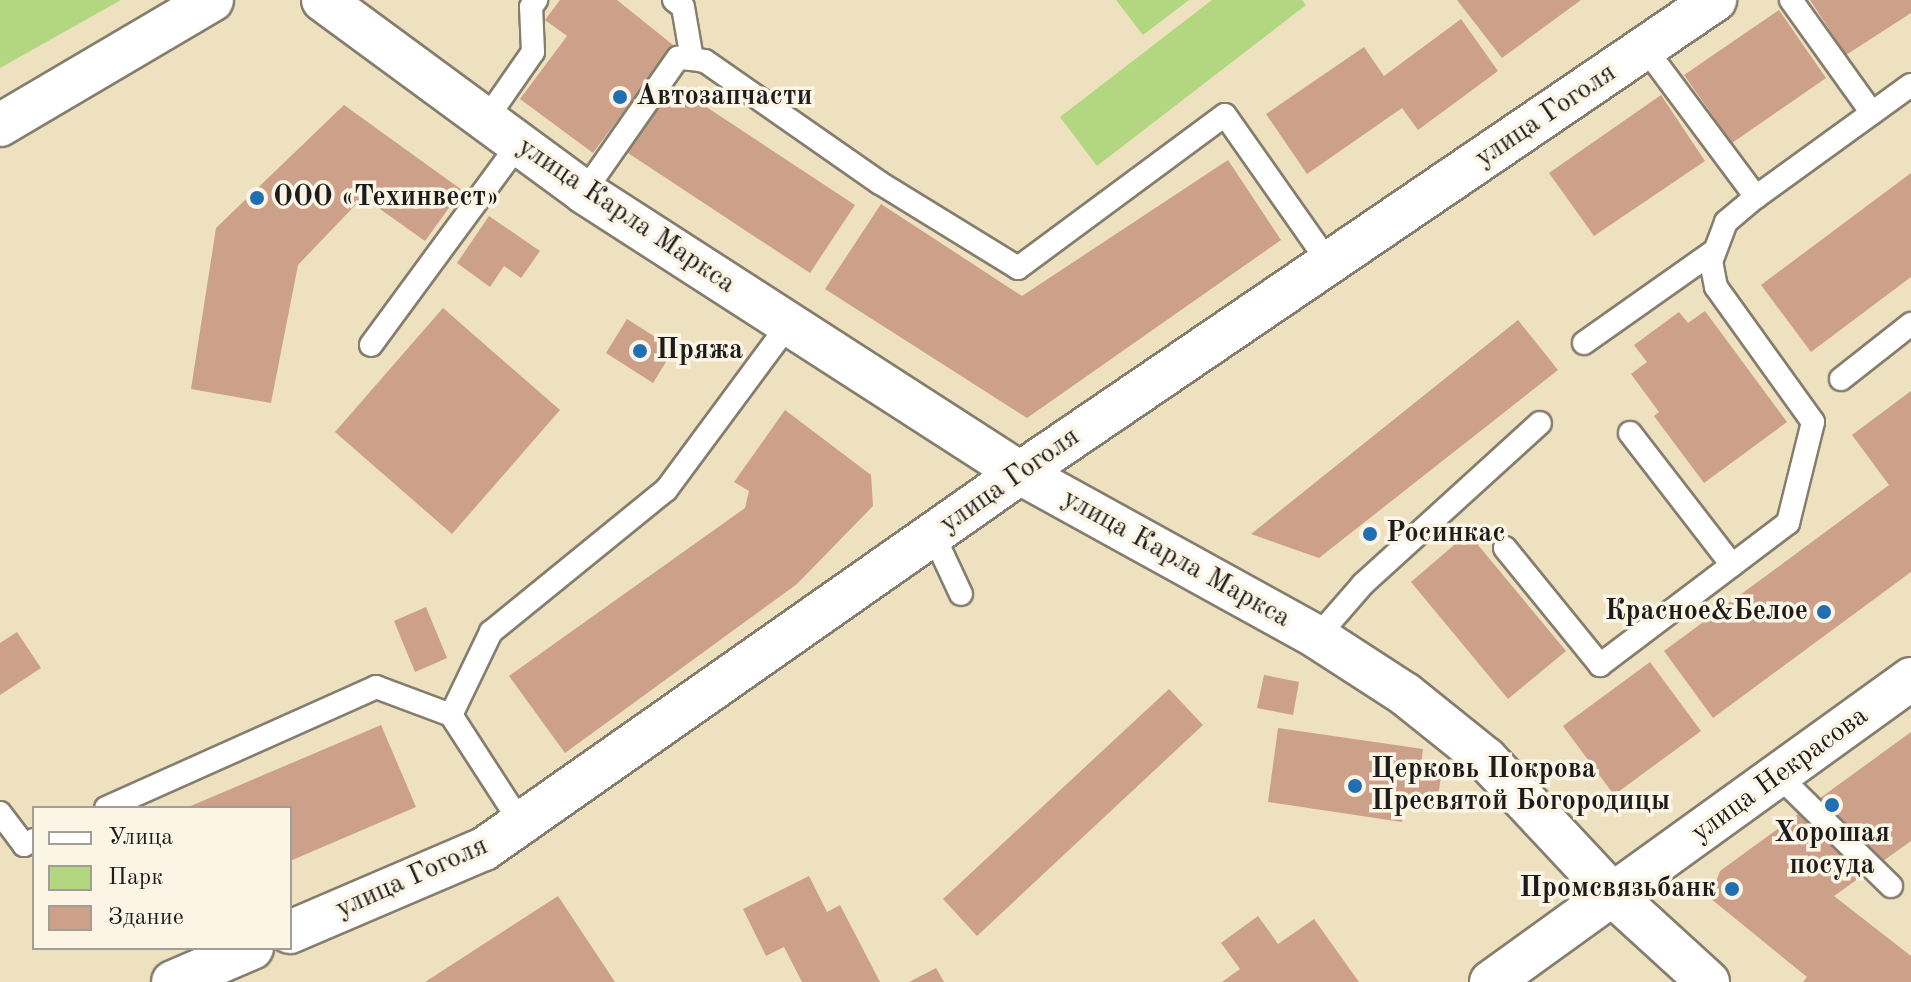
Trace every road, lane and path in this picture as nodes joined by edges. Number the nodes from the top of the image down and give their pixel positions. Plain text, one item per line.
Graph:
1 (212, 0) edge
2 (323, 0) edge
3 (536, 0) edge
4 (674, 0) edge
5 (1715, 0) edge
6 (1791, 0) edge
7 (1645, 48) junction
8 (692, 59) junction
9 (1911, 85) edge
10 (1872, 113) junction
11 (0, 125) edge
12 (501, 133) junction
13 (584, 192) junction
14 (1756, 197) junction
15 (1713, 252) junction
16 (1329, 263) junction
17 (789, 324) junction
18 (1911, 324) edge
19 (1584, 343) dead end
20 (371, 345) dead end
21 (1841, 379) dead end
22 (1540, 423) dead end
23 (1630, 433) dead end
24 (1020, 473) junction
25 (933, 534) junction
26 (1505, 548) dead end
27 (1732, 565) junction
28 (961, 594) dead end
29 (1317, 637) junction
30 (1911, 679) edge
31 (451, 715) junction
32 (1779, 776) junction
33 (110, 806) edge
34 (0, 813) edge
35 (521, 823) junction
36 (32, 841) edge
37 (1891, 886) dead end
38 (1615, 897) junction
39 (292, 931) edge
40 (247, 950) edge
41 (173, 982) edge
42 (1491, 982) edge
43 (1708, 982) edge

1 - 11 street
2 - 12 street, улица Карла Маркса
3 - 12 lane
4 - 8 lane
5 - 7 street, улица Гоголя
6 - 10 lane
7 - 14 lane
7 - 16 street, улица Гоголя
8 - 13 lane
8 - 16 lane
9 - 10 lane
10 - 14 lane
12 - 13 street, улица Карла Маркса
12 - 20 lane
13 - 17 street, улица Карла Маркса
14 - 15 lane
15 - 19 lane
15 - 27 lane
16 - 24 street, улица Гоголя
17 - 24 street, улица Карла Маркса
17 - 31 lane
18 - 21 lane
22 - 29 lane
23 - 27 lane
24 - 25 street, улица Гоголя
24 - 29 street, улица Карла Маркса
25 - 28 lane
25 - 35 street, улица Гоголя
26 - 27 lane
29 - 38 street, улица Карла Маркса
30 - 32 street, улица Некрасова
31 - 33 lane
31 - 35 lane
32 - 37 lane
32 - 38 street, улица Некрасова
34 - 36 lane
35 - 39 street, улица Гоголя
38 - 42 street, улица Некрасова
38 - 43 street, улица Карла Маркса
40 - 41 street

